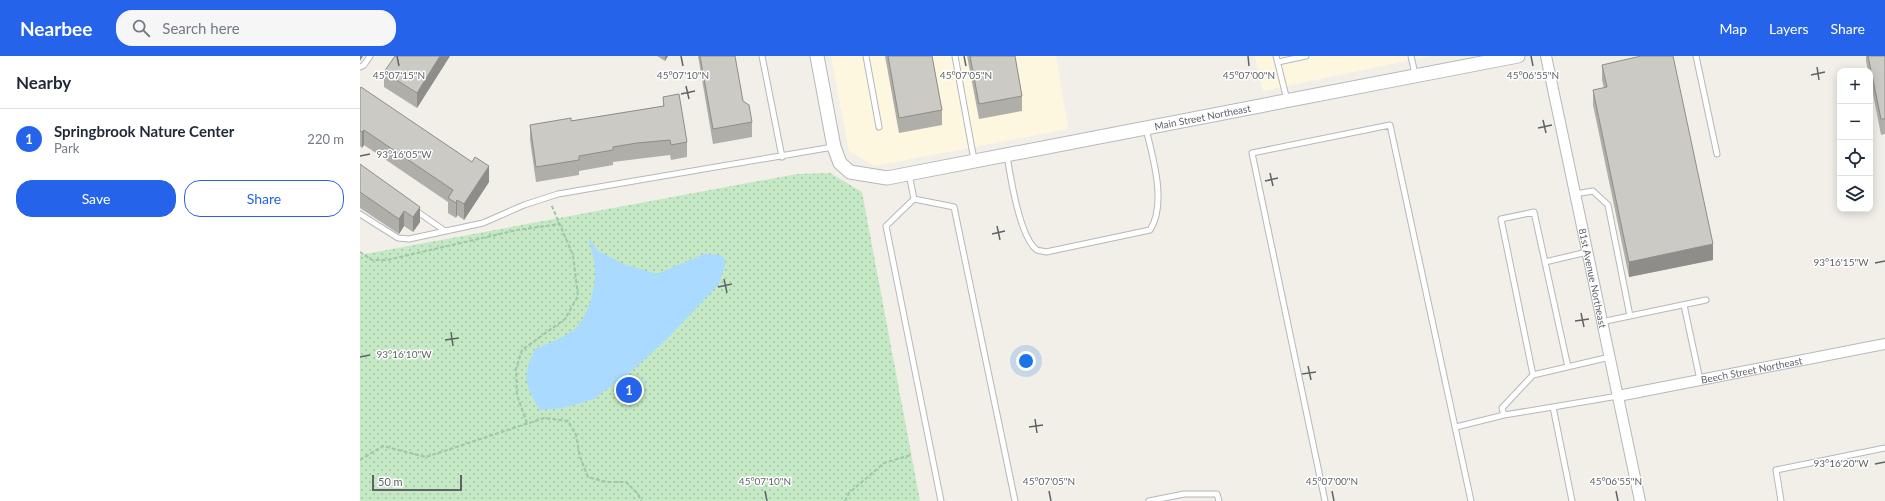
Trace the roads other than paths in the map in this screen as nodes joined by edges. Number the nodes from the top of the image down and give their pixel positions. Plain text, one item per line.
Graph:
1 (370, 56) edge
2 (762, 56) edge
3 (817, 56) edge
4 (866, 56) edge
5 (955, 56) edge
6 (1306, 56) edge
7 (1411, 56) edge
8 (1518, 56) edge
9 (1546, 56) edge
10 (1696, 56) edge
11 (1277, 59) edge
12 (360, 67) edge
13 (1416, 75) junction
14 (1287, 100) junction
15 (880, 127) dead end
16 (1146, 127) junction
17 (834, 147) junction
18 (1006, 154) junction
19 (1717, 154) dead end
20 (782, 157) junction
21 (974, 160) junction
22 (909, 173) junction
23 (1575, 194) junction
24 (914, 199) junction
25 (412, 208) edge
26 (360, 214) edge
27 (445, 231) junction
28 (1587, 252) junction
29 (1545, 262) junction
30 (1706, 300) dead end
31 (1684, 305) junction
32 (1630, 316) junction
33 (1602, 322) junction
34 (1885, 344) edge
35 (1610, 357) junction
36 (1568, 367) junction
37 (1533, 375) junction
38 (1700, 380) junction
39 (1618, 396) junction
40 (1553, 406) junction
41 (1504, 415) junction
42 (1456, 427) junction
43 (1885, 448) edge
44 (941, 501) edge
45 (1014, 501) edge
46 (1149, 501) edge
47 (1219, 501) edge
48 (1325, 501) edge
49 (1471, 501) edge
50 (1572, 501) edge
51 (1640, 501) edge
52 (1781, 501) edge

1 - 12 lane
2 - 20 lane
3 - 17 street
4 - 15 lane
5 - 21 lane
6 - 11 lane
7 - 13 lane
8 - 13 street, Main Street Northeast
9 - 23 street, 81st Avenue Northeast
10 - 19 lane
11 - 14 lane
13 - 14 street, Main Street Northeast
14 - 16 street, Main Street Northeast
16 - 18 street, Main Street Northeast
16 - 18 lane
17 - 20 lane
17 - 22 street, Main Street Northeast
18 - 21 street, Main Street Northeast
20 - 27 lane
21 - 22 street, Main Street Northeast
22 - 24 lane
23 - 28 street, 81st Avenue Northeast
23 - 32 lane
24 - 44 lane
24 - 45 lane
25 - 27 lane
26 - 27 lane
28 - 29 lane
28 - 33 street, 81st Avenue Northeast
29 - 36 lane
29 - 37 lane
30 - 31 lane
31 - 32 lane
31 - 38 lane
32 - 33 lane
33 - 35 street, 81st Avenue Northeast
34 - 38 street, Beech Street Northeast
35 - 36 lane
35 - 39 street, 81st Avenue Northeast
36 - 37 lane
37 - 41 lane
38 - 39 street, Beech Street Northeast
39 - 40 lane
39 - 51 street, 81st Avenue Northeast
40 - 41 lane
40 - 50 lane
41 - 42 lane
42 - 48 lane
42 - 49 lane
43 - 52 lane
46 - 47 lane

